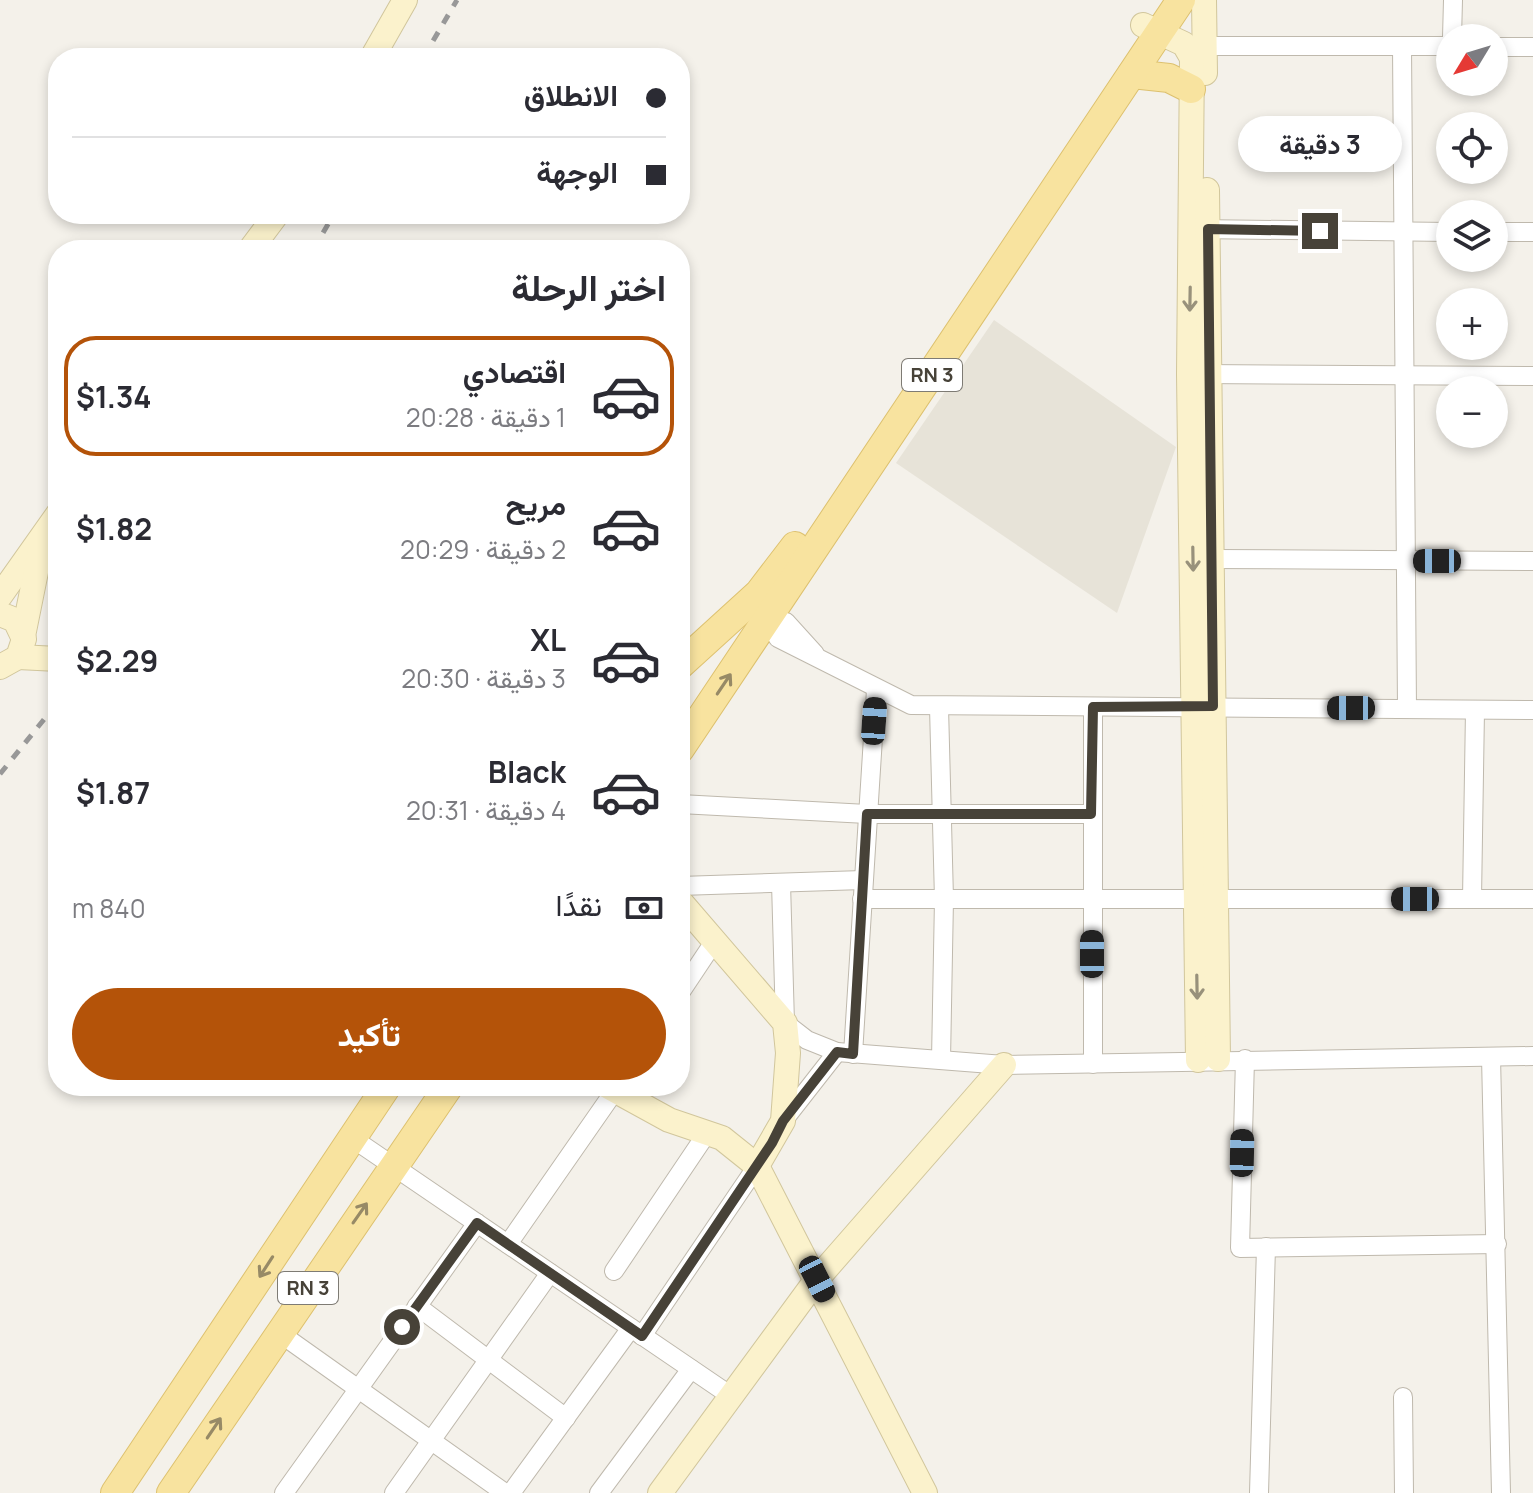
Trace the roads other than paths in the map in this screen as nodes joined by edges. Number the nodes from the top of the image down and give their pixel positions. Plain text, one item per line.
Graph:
1 (405, 0) edge
2 (1160, 0) edge
3 (1181, 0) edge
4 (1204, 0) edge
5 (1453, 0) edge
6 (1452, 24) edge
7 (1152, 29) junction
8 (1196, 46) junction
9 (1402, 46) junction
10 (1436, 46) edge
11 (1508, 47) edge
12 (1533, 47) edge
13 (378, 48) edge
14 (1132, 74) junction
15 (1191, 89) junction
16 (1199, 229) junction
17 (1404, 231) junction
18 (1436, 232) edge
19 (1508, 232) edge
20 (1533, 232) edge
21 (1406, 373) junction
22 (1200, 374) junction
23 (1533, 376) edge
24 (48, 529) edge
25 (43, 537) junction
26 (1213, 559) junction
27 (1405, 561) junction
28 (1533, 561) edge
29 (0, 596) edge
30 (756, 613) junction
31 (0, 614) edge
32 (16, 650) edge
33 (48, 656) edge
34 (690, 658) edge
35 (876, 690) junction
36 (1204, 706) junction
37 (939, 707) junction
38 (1093, 707) junction
39 (1407, 709) junction
40 (1475, 710) junction
41 (1533, 710) edge
42 (690, 731) edge
43 (690, 805) edge
44 (867, 814) junction
45 (1091, 814) junction
46 (942, 815) junction
47 (781, 883) junction
48 (690, 886) edge
49 (862, 890) junction
50 (944, 899) junction
51 (1091, 899) junction
52 (1205, 899) junction
53 (1472, 899) junction
54 (1533, 899) edge
55 (690, 913) edge
56 (714, 942) junction
57 (690, 978) edge
58 (785, 1023) junction
59 (845, 1053) junction
60 (1533, 1056) edge
61 (1491, 1057) junction
62 (1245, 1059) junction
63 (941, 1060) junction
64 (1208, 1060) junction
65 (1093, 1064) junction
66 (1004, 1065) junction
67 (380, 1096) edge
68 (442, 1096) edge
69 (608, 1096) edge
70 (625, 1096) edge
71 (783, 1121) junction
72 (707, 1133) junction
73 (352, 1138) junction
74 (394, 1165) junction
75 (757, 1166) junction
76 (477, 1223) junction
77 (508, 1244) junction
78 (1497, 1244) junction
79 (1266, 1247) junction
80 (614, 1271) dead end
81 (550, 1273) junction
82 (817, 1279) junction
83 (417, 1306) junction
84 (278, 1332) junction
85 (637, 1332) junction
86 (489, 1358) junction
87 (691, 1369) junction
88 (357, 1388) junction
89 (731, 1396) junction
90 (1403, 1397) dead end
91 (566, 1418) junction
92 (431, 1441) junction
93 (115, 1493) edge
94 (171, 1493) edge
95 (284, 1493) edge
96 (394, 1493) edge
97 (505, 1493) edge
98 (511, 1493) edge
99 (599, 1493) edge
100 (660, 1493) edge
101 (925, 1493) edge
102 (1259, 1493) edge
103 (1404, 1493) edge
104 (1501, 1493) edge

1 - 13 street
2 - 7 main road, RN 3
3 - 7 main road, RN 3
4 - 8 street
5 - 6 street
7 - 8 street
7 - 14 main road, RN 3
7 - 30 main road, RN 3
8 - 9 street
8 - 15 street
8 - 16 street
9 - 10 street
9 - 17 street
11 - 12 street
14 - 15 main road
14 - 30 main road, RN 3
15 - 16 street
16 - 17 street
16 - 22 street
17 - 18 street
17 - 21 street
19 - 20 street
21 - 22 street
21 - 23 street
21 - 27 street
22 - 26 street
22 -> 36 street
24 - 25 street
25 - 29 street
25 - 32 street
26 - 27 street
26 - 36 street
27 - 28 street
27 - 39 street
30 - 34 main road, RN 3
30 - 35 street
42 -> 30 main road, RN 3
31 - 32 street
32 - 33 street
35 - 37 street
35 - 44 street
36 - 38 street
36 - 39 street
36 - 52 street
37 - 38 street
37 - 46 street
38 - 45 street
39 - 40 street
40 - 41 street
40 - 53 street
43 - 44 street
44 - 46 street
44 - 49 street
45 - 46 street
45 - 51 street
46 - 50 street
47 - 48 street
47 - 49 street
47 - 58 street
49 - 50 street
49 - 59 street
50 - 51 street
50 - 63 street
51 - 52 street
51 - 65 street
52 - 53 street
52 - 64 street
53 - 54 street
55 - 56 street
56 - 57 street
56 - 58 street
58 - 59 street
58 - 71 street
59 - 63 street
59 - 71 street
60 - 61 street
61 - 62 street
61 - 78 street
62 - 64 street
62 - 79 street
63 - 66 street
64 - 65 street
65 - 66 street
66 - 82 street
67 - 73 main road, RN 3
68 - 74 main road, RN 3
69 - 77 street
70 - 72 street
71 - 75 street
72 - 75 street
72 - 80 street
73 - 74 street
73 -> 93 main road, RN 3
74 - 76 street
84 -> 74 main road, RN 3
75 - 82 street
75 - 85 street
76 - 77 street
76 - 83 street
77 - 81 street
78 - 79 street
78 - 104 street
79 - 102 street
81 - 85 street
81 - 86 street
82 - 89 street
82 - 101 street
83 - 86 street
83 - 88 street
84 - 88 street
94 -> 84 main road, RN 3
85 - 87 street
85 - 91 street
86 - 91 street
86 - 92 street
87 - 89 street
87 - 99 street
88 - 92 street
88 - 95 street
89 - 100 street
90 - 103 street
91 - 98 street
92 - 96 street
92 - 97 street

